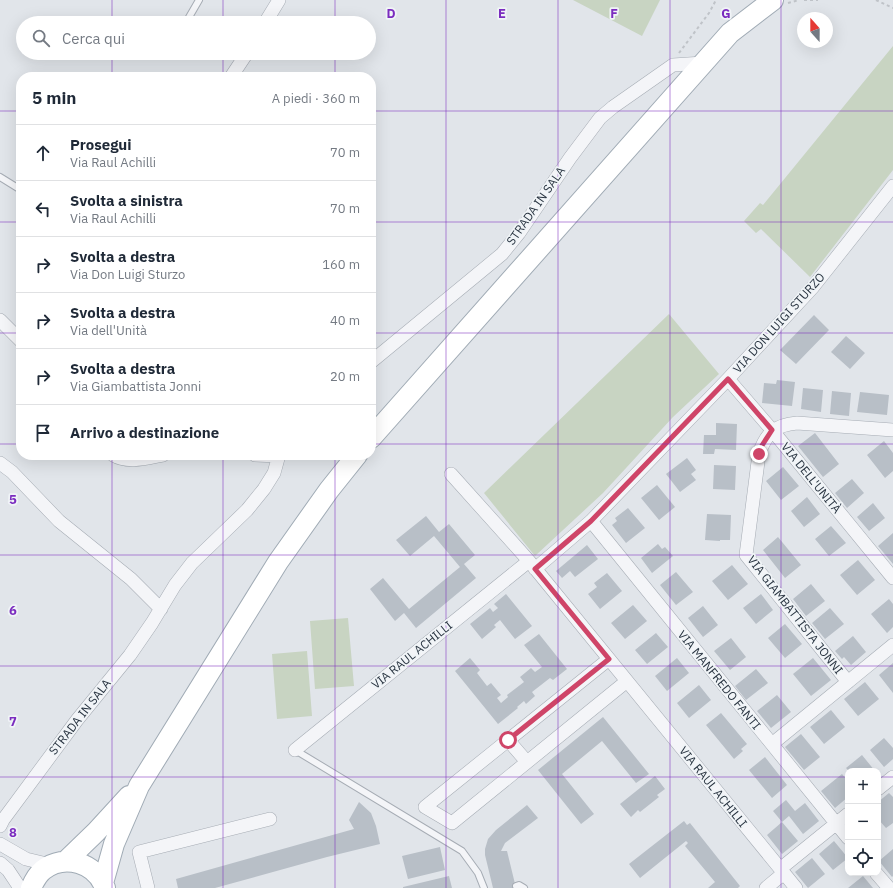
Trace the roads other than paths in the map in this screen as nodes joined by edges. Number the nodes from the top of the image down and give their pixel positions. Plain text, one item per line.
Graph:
1 (199, 0) edge
2 (279, 0) edge
3 (747, 0) edge
4 (778, 2) edge
5 (190, 16) edge
6 (269, 16) edge
7 (730, 33) junction
8 (242, 60) edge
9 (703, 63) junction
10 (234, 72) edge
11 (0, 177) edge
12 (893, 186) edge
13 (16, 187) edge
14 (0, 320) edge
15 (16, 336) edge
16 (376, 358) edge
17 (728, 379) junction
18 (772, 430) junction
19 (893, 430) edge
20 (376, 432) edge
21 (278, 460) edge
22 (353, 460) edge
23 (0, 463) edge
24 (451, 474) dead end
25 (591, 521) junction
26 (532, 565) junction
27 (893, 578) edge
28 (161, 609) junction
29 (893, 646) edge
30 (609, 659) junction
31 (627, 681) junction
32 (848, 682) junction
33 (508, 740) junction
34 (772, 744) junction
35 (295, 750) joint
36 (527, 762) junction
37 (893, 777) edge
38 (139, 786) junction
39 (881, 787) edge
40 (845, 816) edge
41 (270, 819) dead end
42 (836, 823) junction
43 (0, 826) edge
44 (845, 834) edge
45 (0, 844) edge
46 (59, 863) junction
47 (1, 864) edge
48 (782, 871) junction
49 (878, 876) edge
50 (104, 885) edge
51 (516, 886) dead end
52 (20, 888) edge
53 (31, 888) edge
54 (148, 888) edge
55 (484, 888) edge
56 (524, 888) edge
57 (766, 888) edge
58 (796, 888) edge
59 (888, 888) edge

1 - 5 lane
2 - 6 street
3 - 7 main road
4 - 7 main road
7 - 9 main road
8 - 10 street
9 - 16 street, STRADA IN SALA
9 - 20 main road
11 - 13 lane
12 - 17 street, VIA DON LUIGI STURZO
14 - 15 street
17 - 18 street, VIA DELL'UNITÀ
17 - 25 street, VIA DON LUIGI STURZO
18 - 19 street
18 - 27 street, VIA DELL'UNITÀ
18 - 32 street, VIA GIAMBATTISTA JONNI
21 - 28 street, STRADA IN SALA
22 - 38 main road
23 - 28 street
24 - 26 street, VIA RAUL ACHILLI
25 - 26 street, VIA DON LUIGI STURZO
25 - 34 street, VIA MANFREDO FANTI
26 - 30 street, VIA RAUL ACHILLI
26 - 35 street, VIA RAUL ACHILLI
28 - 43 street, STRADA IN SALA
29 - 32 street
30 - 31 street, VIA RAUL ACHILLI
30 - 33 street
31 - 36 street
31 - 48 street, VIA RAUL ACHILLI
32 - 34 street
33 - 36 street
33 - 36 street
34 - 42 street, VIA MANFREDO FANTI
35 - 55 lane
37 - 39 street
38 - 46 main road
38 - 50 main road
40 - 42 street
41 - 54 street
42 - 44 street, VIA MANFREDO FANTI
42 - 48 street
45 - 46 street
46 - 50 main road
46 - 53 main road
47 - 52 street
48 - 57 street
48 - 58 street, VIA RAUL ACHILLI
49 - 59 street
51 - 56 lane

